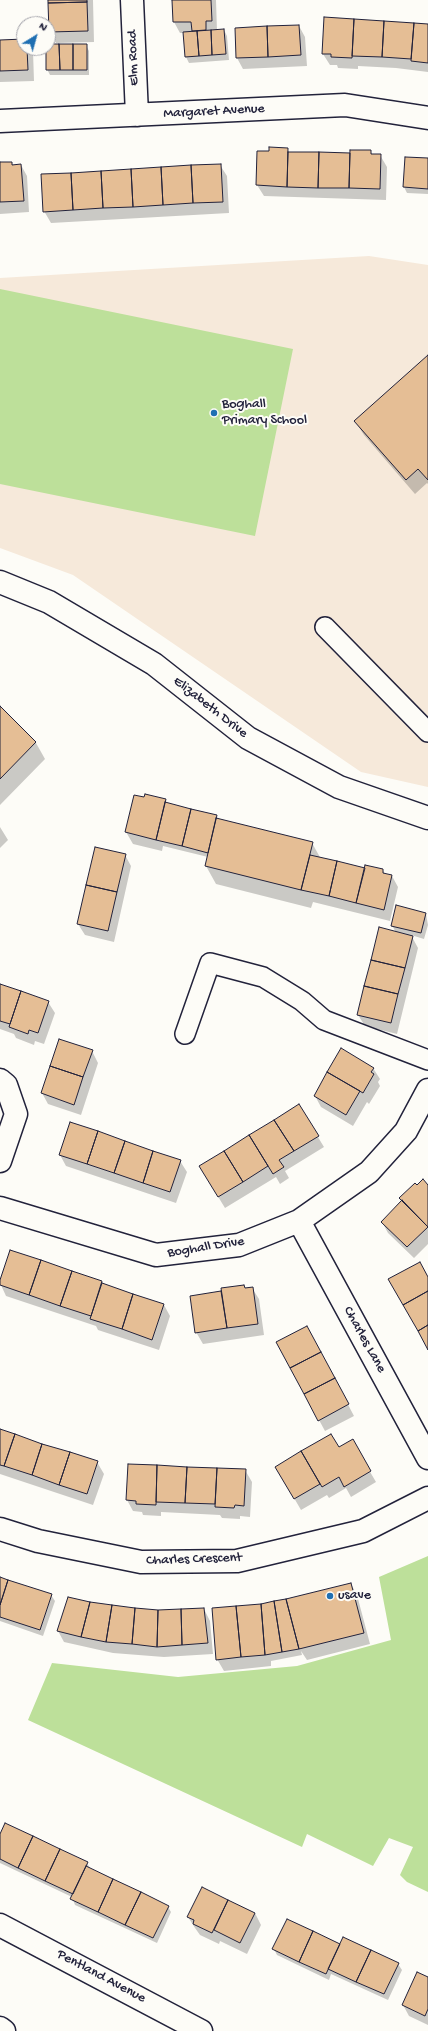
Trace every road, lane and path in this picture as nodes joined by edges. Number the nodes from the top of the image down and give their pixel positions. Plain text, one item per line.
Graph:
1 (132, 0) edge
2 (137, 115) junction
3 (428, 118) edge
4 (0, 121) edge
5 (0, 582) edge
6 (326, 627) dead end
7 (428, 732) edge
8 (428, 816) edge
9 (185, 1034) dead end
10 (428, 1060) edge
11 (0, 1080) edge
12 (428, 1090) edge
13 (0, 1161) edge
14 (0, 1208) edge
15 (299, 1221) junction
16 (428, 1458) edge
17 (428, 1498) edge
18 (0, 1529) edge
19 (0, 1925) edge
20 (0, 2028) edge
21 (4, 2031) edge
22 (201, 2031) edge

1 - 2 street, Elm Road
2 - 3 street, Margaret Avenue
2 - 4 street, Margaret Avenue
5 - 8 street, Elizabeth Drive
6 - 7 lane
9 - 10 lane
11 - 13 street
12 - 15 street, Boghall Drive
14 - 15 street, Boghall Drive
15 - 16 street, Charles Lane
17 - 18 street, Charles Crescent
19 - 22 street, Pentland Avenue
20 - 21 street

